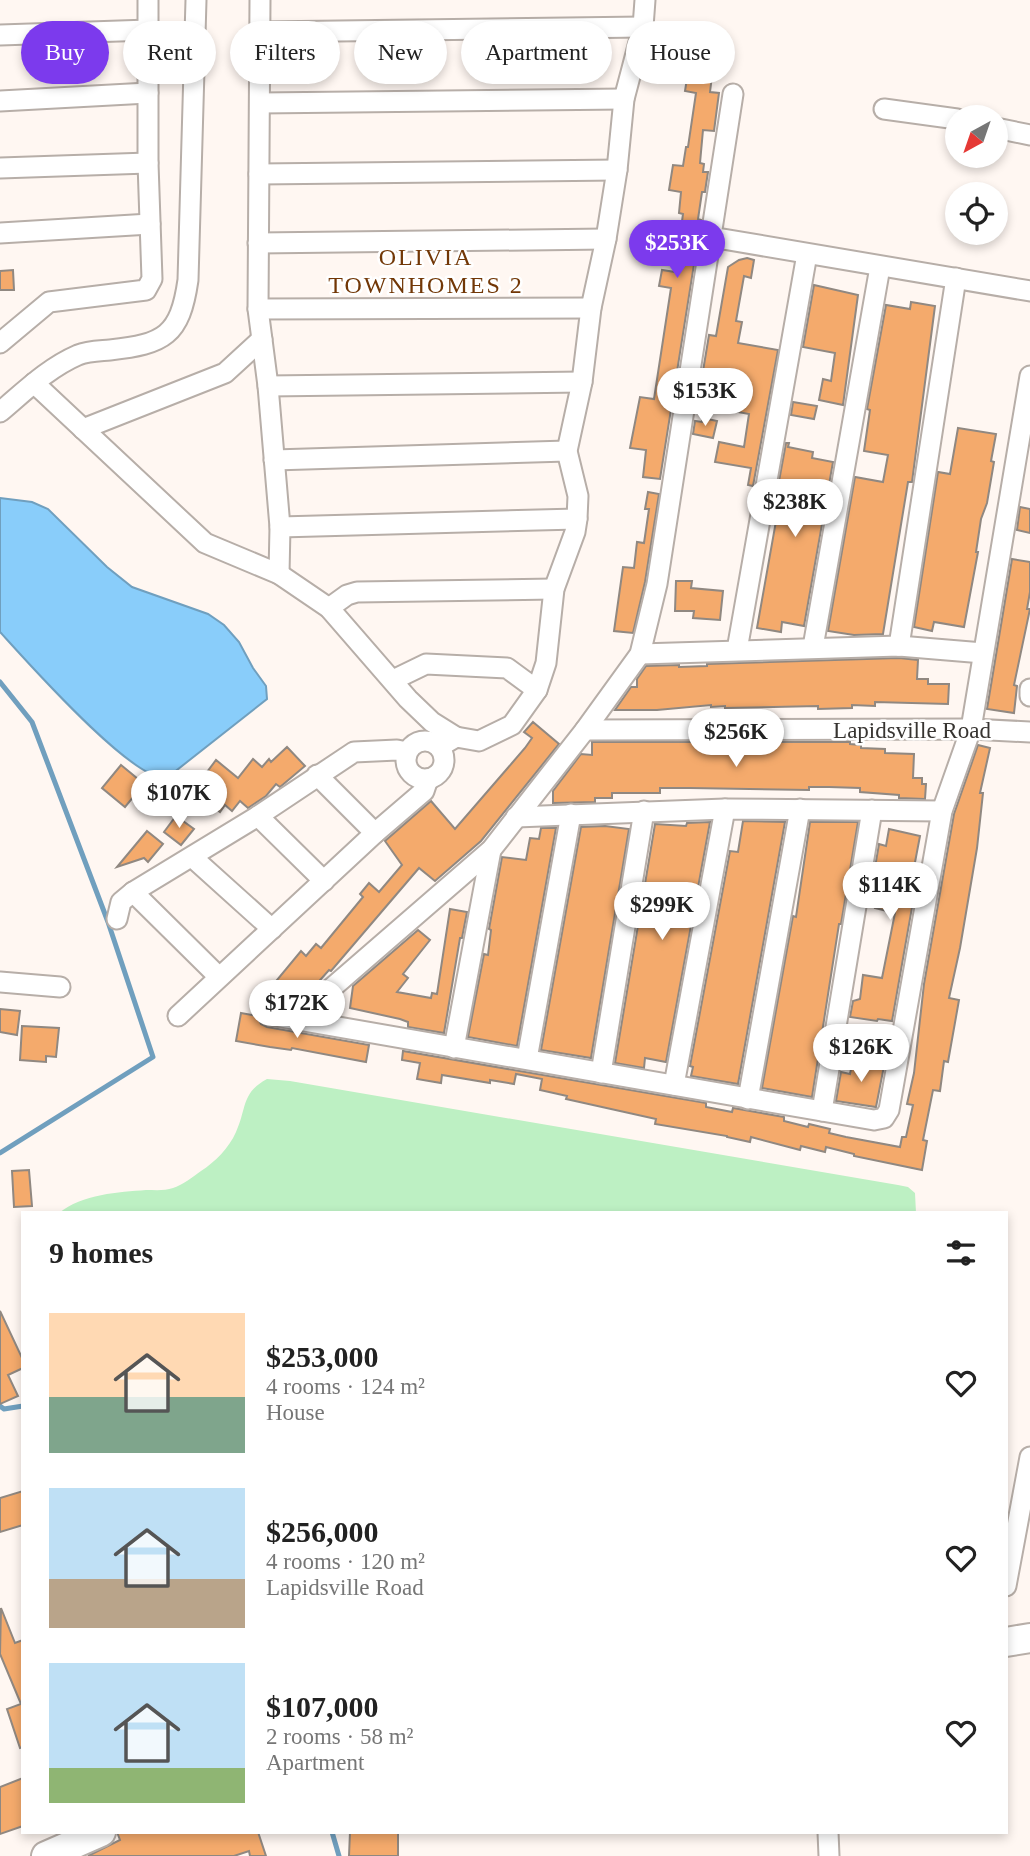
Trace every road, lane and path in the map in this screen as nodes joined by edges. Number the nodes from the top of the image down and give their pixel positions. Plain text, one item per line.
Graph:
1 (148, 0) edge
2 (196, 0) edge
3 (260, 0) edge
4 (645, 0) edge
5 (149, 21) edge
6 (261, 21) edge
7 (643, 21) edge
8 (626, 27) edge
9 (123, 31) edge
10 (340, 31) edge
11 (0, 35) edge
12 (148, 84) edge
13 (261, 84) edge
14 (628, 84) edge
15 (148, 93) junction
16 (733, 94) dead end
17 (624, 99) junction
18 (0, 101) edge
19 (260, 103) junction
20 (884, 109) dead end
21 (945, 117) edge
22 (1008, 130) edge
23 (1030, 135) edge
24 (148, 163) junction
25 (0, 168) edge
26 (617, 170) junction
27 (259, 174) junction
28 (150, 224) junction
29 (0, 233) edge
30 (710, 237) junction
31 (606, 239) junction
32 (258, 243) junction
33 (807, 254) junction
34 (880, 267) junction
35 (956, 278) junction
36 (1030, 291) edge
37 (591, 308) junction
38 (258, 309) junction
39 (262, 340) junction
40 (0, 343) edge
41 (1030, 376) edge
42 (582, 382) junction
43 (34, 383) junction
44 (268, 386) junction
45 (0, 412) edge
46 (83, 429) junction
47 (566, 450) junction
48 (274, 460) junction
49 (577, 519) junction
50 (280, 527) junction
51 (279, 574) junction
52 (554, 589) junction
53 (329, 608) junction
54 (899, 646) junction
55 (813, 647) junction
56 (737, 650) junction
57 (983, 653) junction
58 (640, 654) junction
59 (393, 680) junction
60 (537, 690) junction
61 (971, 729) junction
62 (585, 730) junction
63 (1030, 732) edge
64 (447, 742) junction
65 (407, 752) junction
66 (317, 775) junction
67 (428, 779) junction
68 (725, 809) junction
69 (800, 809) junction
70 (872, 810) junction
71 (644, 811) junction
72 (942, 811) junction
73 (571, 814) junction
74 (258, 816) junction
75 (516, 817) junction
76 (375, 833) junction
77 (491, 850) junction
78 (192, 857) junction
79 (324, 881) junction
80 (133, 892) junction
81 (117, 919) dead end
82 (272, 929) junction
83 (219, 978) junction
84 (0, 982) edge
85 (60, 987) dead end
86 (269, 1015) dead end
87 (177, 1016) dead end
88 (296, 1019) junction
89 (454, 1048) junction
90 (527, 1059) junction
91 (601, 1073) junction
92 (674, 1085) junction
93 (748, 1099) junction
94 (822, 1111) junction
95 (1030, 1457) edge
96 (1008, 1575) edge
97 (1030, 1638) edge
98 (1008, 1642) edge
99 (96, 1834) edge
100 (828, 1834) edge
101 (46, 1856) edge
102 (829, 1856) edge

1 - 5 street
2 - 43 street
3 - 6 street
4 - 7 street
8 - 10 street
9 - 11 street
12 - 15 street
13 - 19 street
14 - 17 street
15 - 18 street
15 - 24 street
16 - 30 street
17 - 19 street
17 - 26 street
19 - 27 street
20 - 21 street
22 - 23 street
24 - 25 street
24 - 28 street
26 - 27 street
26 - 31 street
27 - 32 street
28 - 29 street
28 - 40 street
30 - 33 street
30 - 58 street
31 - 32 street
31 - 37 street
32 - 38 street
33 - 34 street
33 - 56 street
34 - 35 street
34 - 55 street
35 - 36 street
35 - 54 street
37 - 38 street
37 - 42 street
38 - 39 street
39 - 44 street
39 - 46 street
41 - 57 street
42 - 44 street
42 - 47 street
43 - 45 street
43 - 46 street
44 - 48 street
46 - 51 street
47 - 48 street
47 - 49 street
48 - 50 street
49 - 50 street
49 - 52 street
50 - 51 street
51 - 53 street
52 - 53 street
52 - 60 street
53 - 59 street
54 - 55 street
54 - 57 street
55 - 56 street
56 - 58 street
57 - 61 street
58 - 62 street
59 - 60 street
59 - 64 street
60 - 64 street
61 - 62 street, Lapidsville Road
61 - 63 street, Lapidsville Road
61 - 72 street
62 - 75 street
64 - 65 street
64 - 67 street
65 - 66 street
65 - 67 street
66 - 74 street
66 - 76 street
67 - 76 street
68 - 69 street
68 - 71 street
68 - 92 street
69 - 70 street
69 - 93 street
70 - 72 street
70 - 94 street
71 - 73 street
71 - 91 street
72 - 94 street
73 - 75 street
73 - 90 street
74 - 78 street
74 - 79 street
75 - 77 street
76 - 79 street
77 - 88 street
77 - 89 street
78 - 80 street
78 - 82 street
79 - 82 street
80 - 81 street
80 - 83 street
82 - 83 street
83 - 87 street
84 - 85 street
86 - 88 street
88 - 89 street
89 - 90 street
90 - 91 street
91 - 92 street
92 - 93 street
93 - 94 street
95 - 96 street
97 - 98 main road
99 - 101 main road
100 - 102 street

